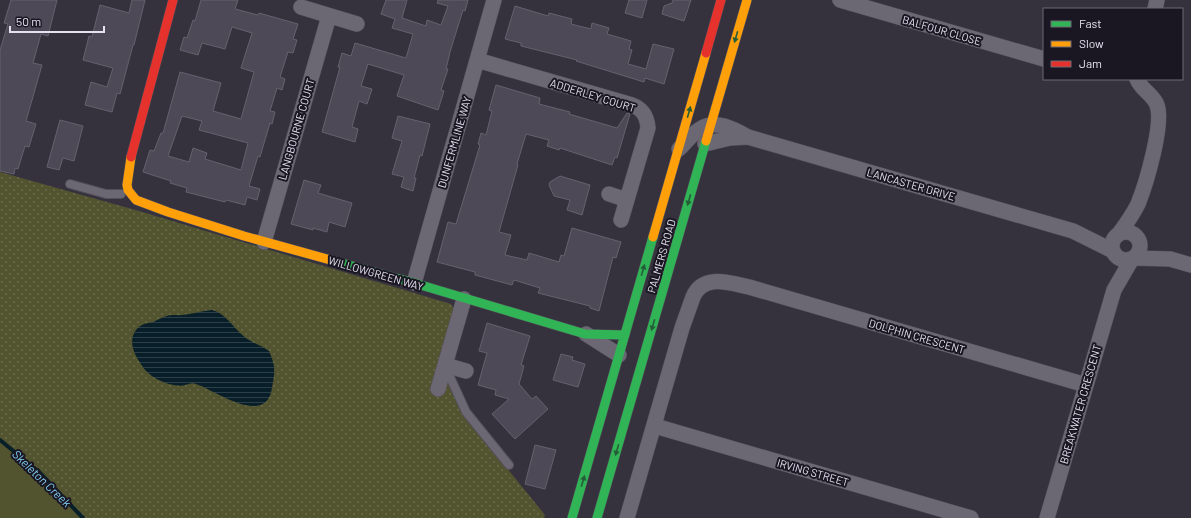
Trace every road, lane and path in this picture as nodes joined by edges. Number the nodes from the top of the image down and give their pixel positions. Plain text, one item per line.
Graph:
1 (173, 0) edge
2 (494, 0) edge
3 (721, 0) edge
4 (747, 0) edge
5 (840, 0) edge
6 (301, 7) dead end
7 (329, 16) junction
8 (357, 24) dead end
9 (1043, 59) edge
10 (477, 60) junction
11 (1138, 80) edge
12 (1147, 80) edge
13 (710, 126) junction
14 (748, 137) junction
15 (1156, 142) junction
16 (705, 144) junction
17 (678, 149) junction
18 (131, 154) joint
19 (70, 184) dead end
20 (124, 192) junction
21 (609, 194) dead end
22 (627, 200) junction
23 (1138, 204) junction
24 (168, 212) joint
25 (621, 220) dead end
26 (264, 242) junction
27 (1140, 242) junction
28 (1115, 244) junction
29 (1133, 259) junction
30 (1170, 259) junction
31 (1191, 265) edge
32 (414, 283) junction
33 (1114, 290) junction
34 (464, 299) junction
35 (585, 334) junction
36 (624, 335) junction
37 (619, 355) junction
38 (445, 365) junction
39 (466, 371) dead end
40 (1086, 385) junction
41 (438, 388) dead end
42 (655, 426) junction
43 (509, 465) dead end
44 (572, 518) edge
45 (598, 518) edge
46 (627, 518) edge
47 (971, 518) edge
48 (1047, 518) edge

1 - 18 main road
2 - 10 street, DUNFERMLINE WAY
17 -> 3 main road, PALMERS ROAD
4 -> 13 main road, PALMERS ROAD
5 - 9 street, BALFOUR CLOSE
6 - 7 street
7 - 8 street
7 - 26 street, LANGBOURNE COURT
10 - 22 street, ADDERLEY COURT
10 - 32 street, DUNFERMLINE WAY
11 - 15 street
12 - 15 street
13 - 14 street, LANCASTER DRIVE
13 - 16 main road, PALMERS ROAD
13 - 17 street
14 - 16 street, LANCASTER DRIVE
14 - 28 street, LANCASTER DRIVE
15 - 23 street
16 -> 45 main road, PALMERS ROAD
36 -> 17 main road, PALMERS ROAD
18 - 20 street
19 - 20 lane
20 - 24 street, WILLOWGREEN WAY
21 - 22 street
22 - 25 street, ADDERLEY COURT
23 - 27 street
23 - 28 street
24 - 26 main road, WILLOWGREEN WAY
26 - 32 main road, WILLOWGREEN WAY
27 - 28 street
27 - 29 street
27 - 30 street
28 - 29 street
28 - 33 street, BREAKWATER CRESCENT
29 - 30 street
29 - 33 street, BREAKWATER CRESCENT
30 - 31 street
32 - 34 main road, WILLOWGREEN WAY
33 - 40 street, BREAKWATER CRESCENT
34 - 35 main road, WILLOWGREEN WAY
34 - 38 street
35 - 36 main road, WILLOWGREEN WAY
35 - 37 street, WILLOWGREEN WAY
36 - 37 main road, PALMERS ROAD
44 -> 37 main road, PALMERS ROAD
38 - 39 street
38 - 41 street
38 - 43 lane
40 - 42 street, DOLPHIN CRESCENT
40 - 48 street, BREAKWATER CRESCENT
42 - 46 street, DOLPHIN CRESCENT
42 - 47 street, IRVING STREET

